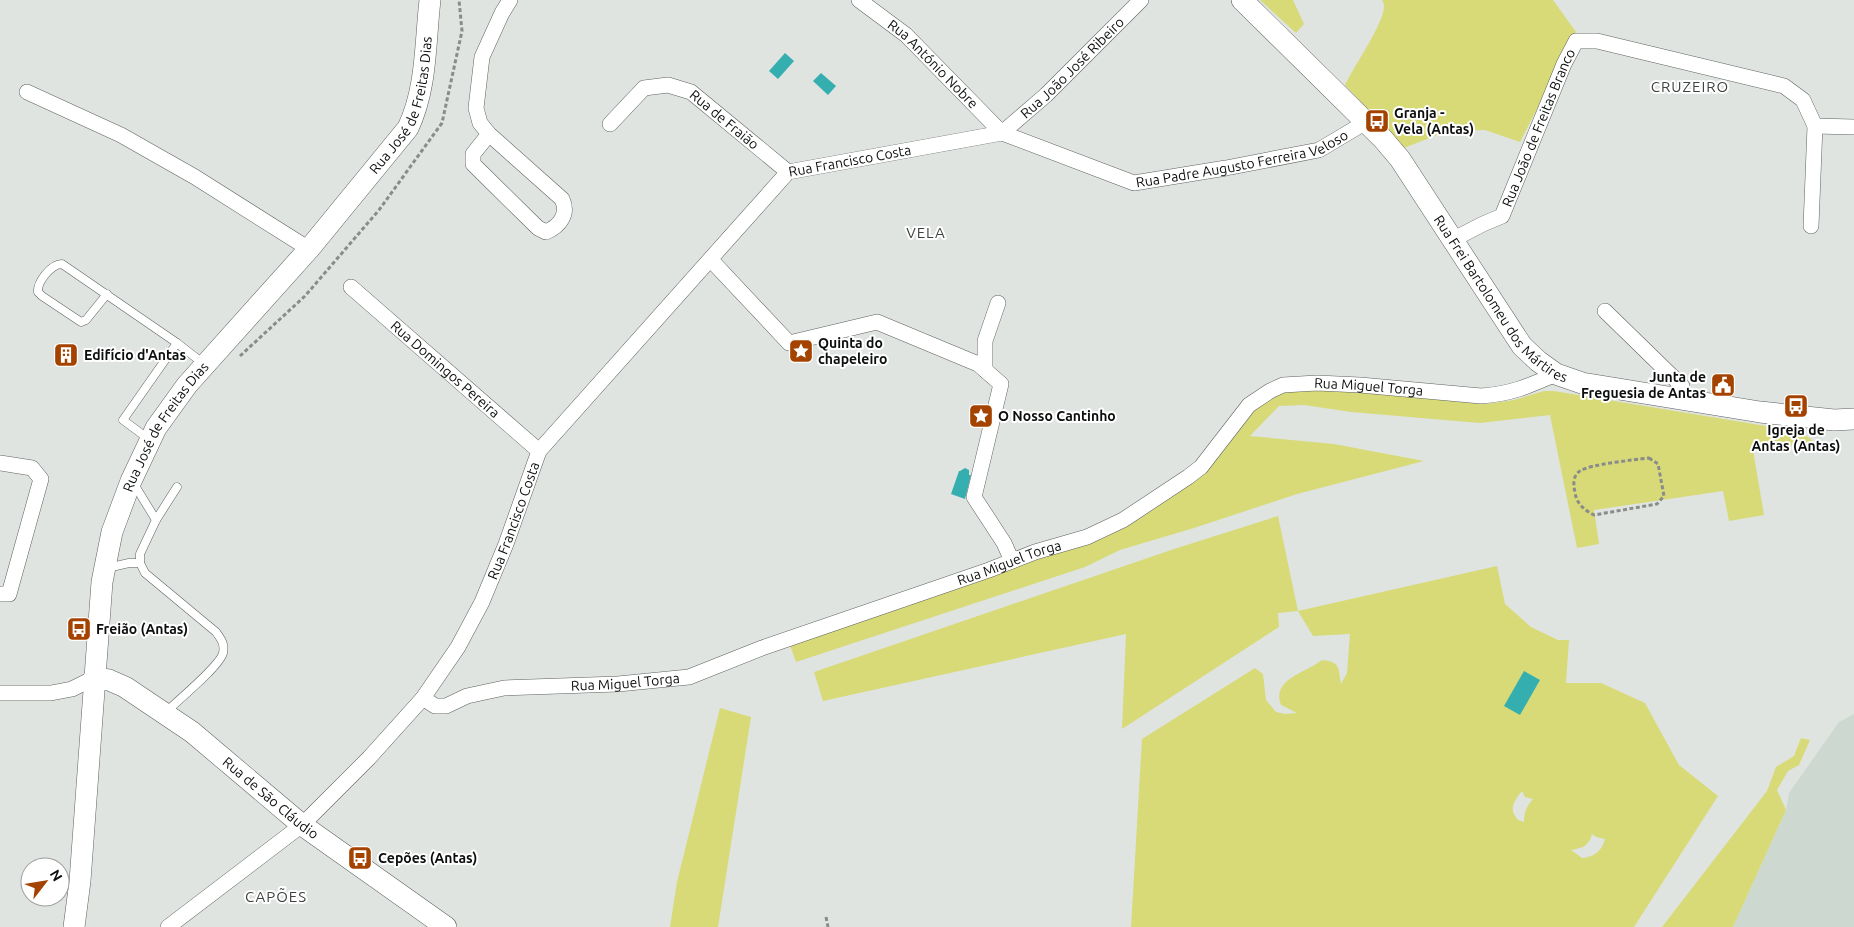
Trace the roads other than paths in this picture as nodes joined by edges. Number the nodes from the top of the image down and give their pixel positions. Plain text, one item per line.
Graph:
1 (430, 0) edge
2 (510, 0) edge
3 (859, 0) edge
4 (1141, 0) edge
5 (1242, 0) edge
6 (27, 92) dead end
7 (1366, 122) junction
8 (610, 124) dead end
9 (1815, 126) junction
10 (1854, 127) edge
11 (1002, 133) junction
12 (490, 134) junction
13 (788, 172) junction
14 (1811, 226) dead end
15 (1452, 240) junction
16 (309, 249) junction
17 (711, 260) junction
18 (351, 286) dead end
19 (107, 294) junction
20 (998, 303) dead end
21 (1606, 311) dead end
22 (177, 343) junction
23 (205, 365) junction
24 (985, 370) junction
25 (1556, 374) junction
26 (1683, 400) junction
27 (1854, 419) edge
28 (150, 440) junction
29 (539, 451) junction
30 (0, 463) edge
31 (131, 480) junction
32 (177, 487) dead end
33 (156, 520) junction
34 (1012, 561) junction
35 (140, 563) junction
36 (104, 568) junction
37 (0, 594) edge
38 (94, 678) junction
39 (0, 693) edge
40 (423, 698) junction
41 (164, 714) junction
42 (302, 825) junction
43 (74, 927) edge
44 (168, 927) edge
45 (446, 927) edge

1 - 16 street, Rua José de Freitas Dias
2 - 12 street
3 - 11 street, Rua António Nobre
4 - 11 street, Rua João José Ribeiro
5 - 7 street, Rua Frei Bartolomeu dos Mártires
6 - 16 street
7 - 11 street, Rua Padre Augusto Ferreira Veloso
7 - 15 street, Rua Frei Bartolomeu dos Mártires
8 - 13 street, Rua de Fraião
9 - 10 street
9 - 14 street, Rua João de Freitas Branco
9 - 15 street, Rua João de Freitas Branco
11 - 13 street, Rua Francisco Costa
12 - 12 street
13 - 17 street, Rua Francisco Costa
15 - 25 street, Rua Frei Bartolomeu dos Mártires
16 - 23 street, Rua José de Freitas Dias
17 - 24 street
17 - 29 street, Rua Francisco Costa
18 - 29 street, Rua Domingos Pereira
19 - 19 lane
19 - 22 lane
20 - 24 street
21 - 26 street
22 - 23 lane
22 - 28 lane
23 - 28 street, Rua José de Freitas Dias
24 - 34 street
25 - 26 street, Rua Frei Bartolomeu dos Mártires
25 - 34 street, Rua Miguel Torga
26 - 27 street, Rua Frei Bartolomeu dos Mártires
28 - 31 street, Rua José de Freitas Dias
29 - 40 street, Rua Francisco Costa
30 - 37 street
31 - 33 lane
31 - 36 street, Rua José de Freitas Dias
32 - 33 lane
33 - 35 lane
34 - 40 street, Rua Miguel Torga
35 - 36 lane
35 - 41 lane
36 - 38 street, Rua José de Freitas Dias
38 - 39 street
38 - 41 street, Rua de São Cláudio
38 - 43 street, Rua José de Freitas Dias
40 - 42 street, Rua Francisco Costa
41 - 42 street, Rua de São Cláudio
42 - 44 street, Rua Francisco Costa
42 - 45 street, Rua de São Cláudio

